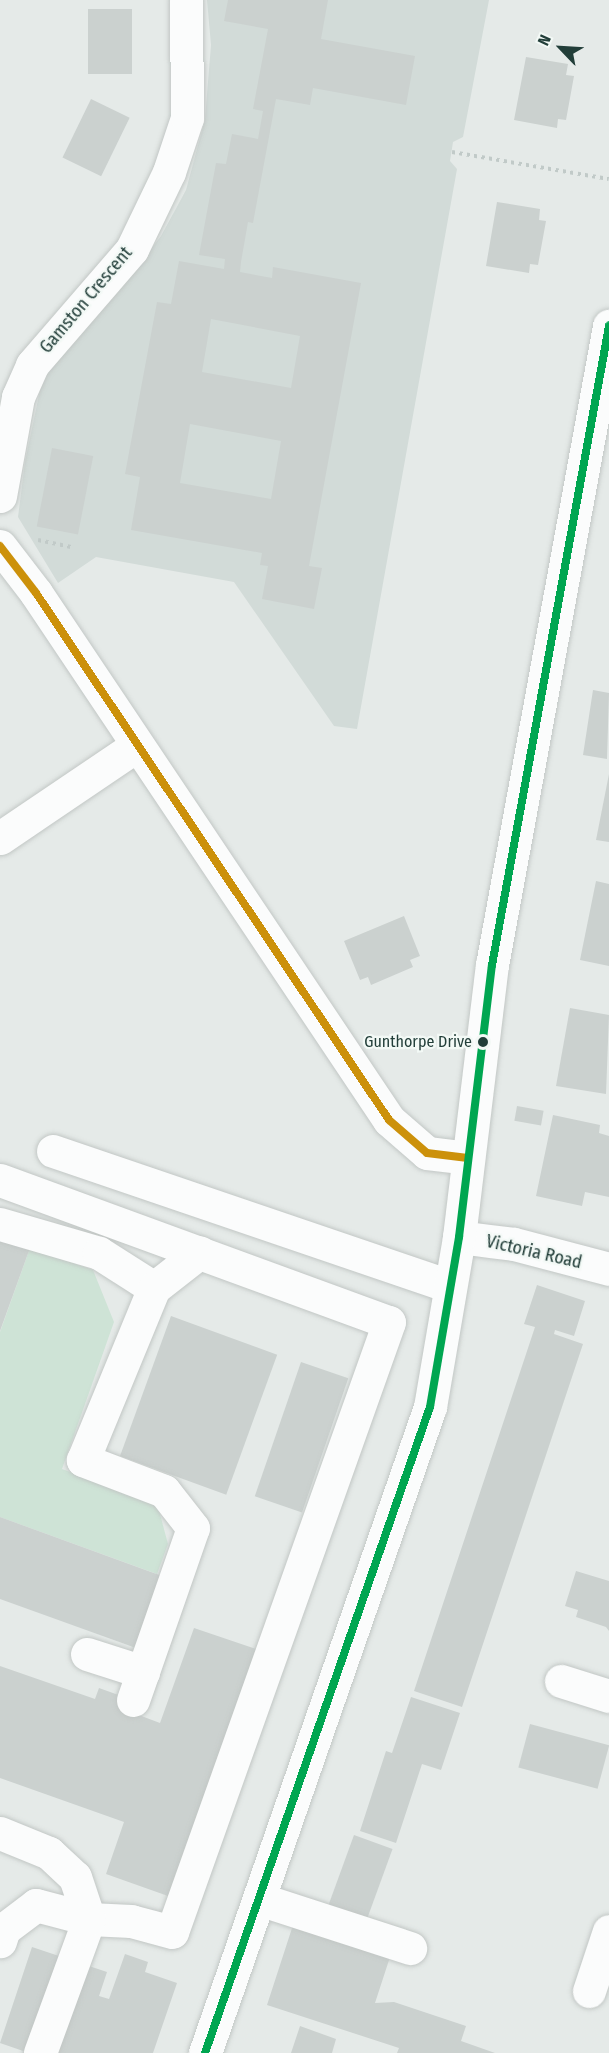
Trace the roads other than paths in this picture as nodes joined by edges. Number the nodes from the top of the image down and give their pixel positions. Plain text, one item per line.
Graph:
1 (186, 0) edge
2 (609, 326) edge
3 (0, 496) edge
4 (0, 546) edge
5 (136, 746) junction
6 (0, 838) edge
7 (53, 1151) dead end
8 (468, 1158) junction
9 (0, 1180) edge
10 (0, 1224) edge
11 (459, 1237) junction
12 (200, 1252) junction
13 (609, 1269) edge
14 (450, 1286) junction
15 (154, 1288) junction
16 (87, 1654) dead end
17 (561, 1682) dead end
18 (609, 1696) edge
19 (0, 1833) edge
20 (259, 1899) junction
21 (89, 1919) junction
22 (609, 1930) edge
23 (0, 1941) edge
24 (410, 1948) dead end
25 (589, 1991) dead end
26 (40, 2053) edge
27 (205, 2053) edge

1 - 3 street, Gamston Crescent
2 - 8 street
4 - 5 street
5 - 6 street
5 - 8 street
7 - 14 street
8 - 11 street
9 - 12 street
10 - 15 street
11 - 13 street, Victoria Road
11 - 14 street
12 - 15 street
12 - 21 street
14 - 20 street
15 - 16 street
17 - 18 street
19 - 21 street
20 - 24 street
20 - 27 street
21 - 23 street
21 - 26 street
22 - 25 street

